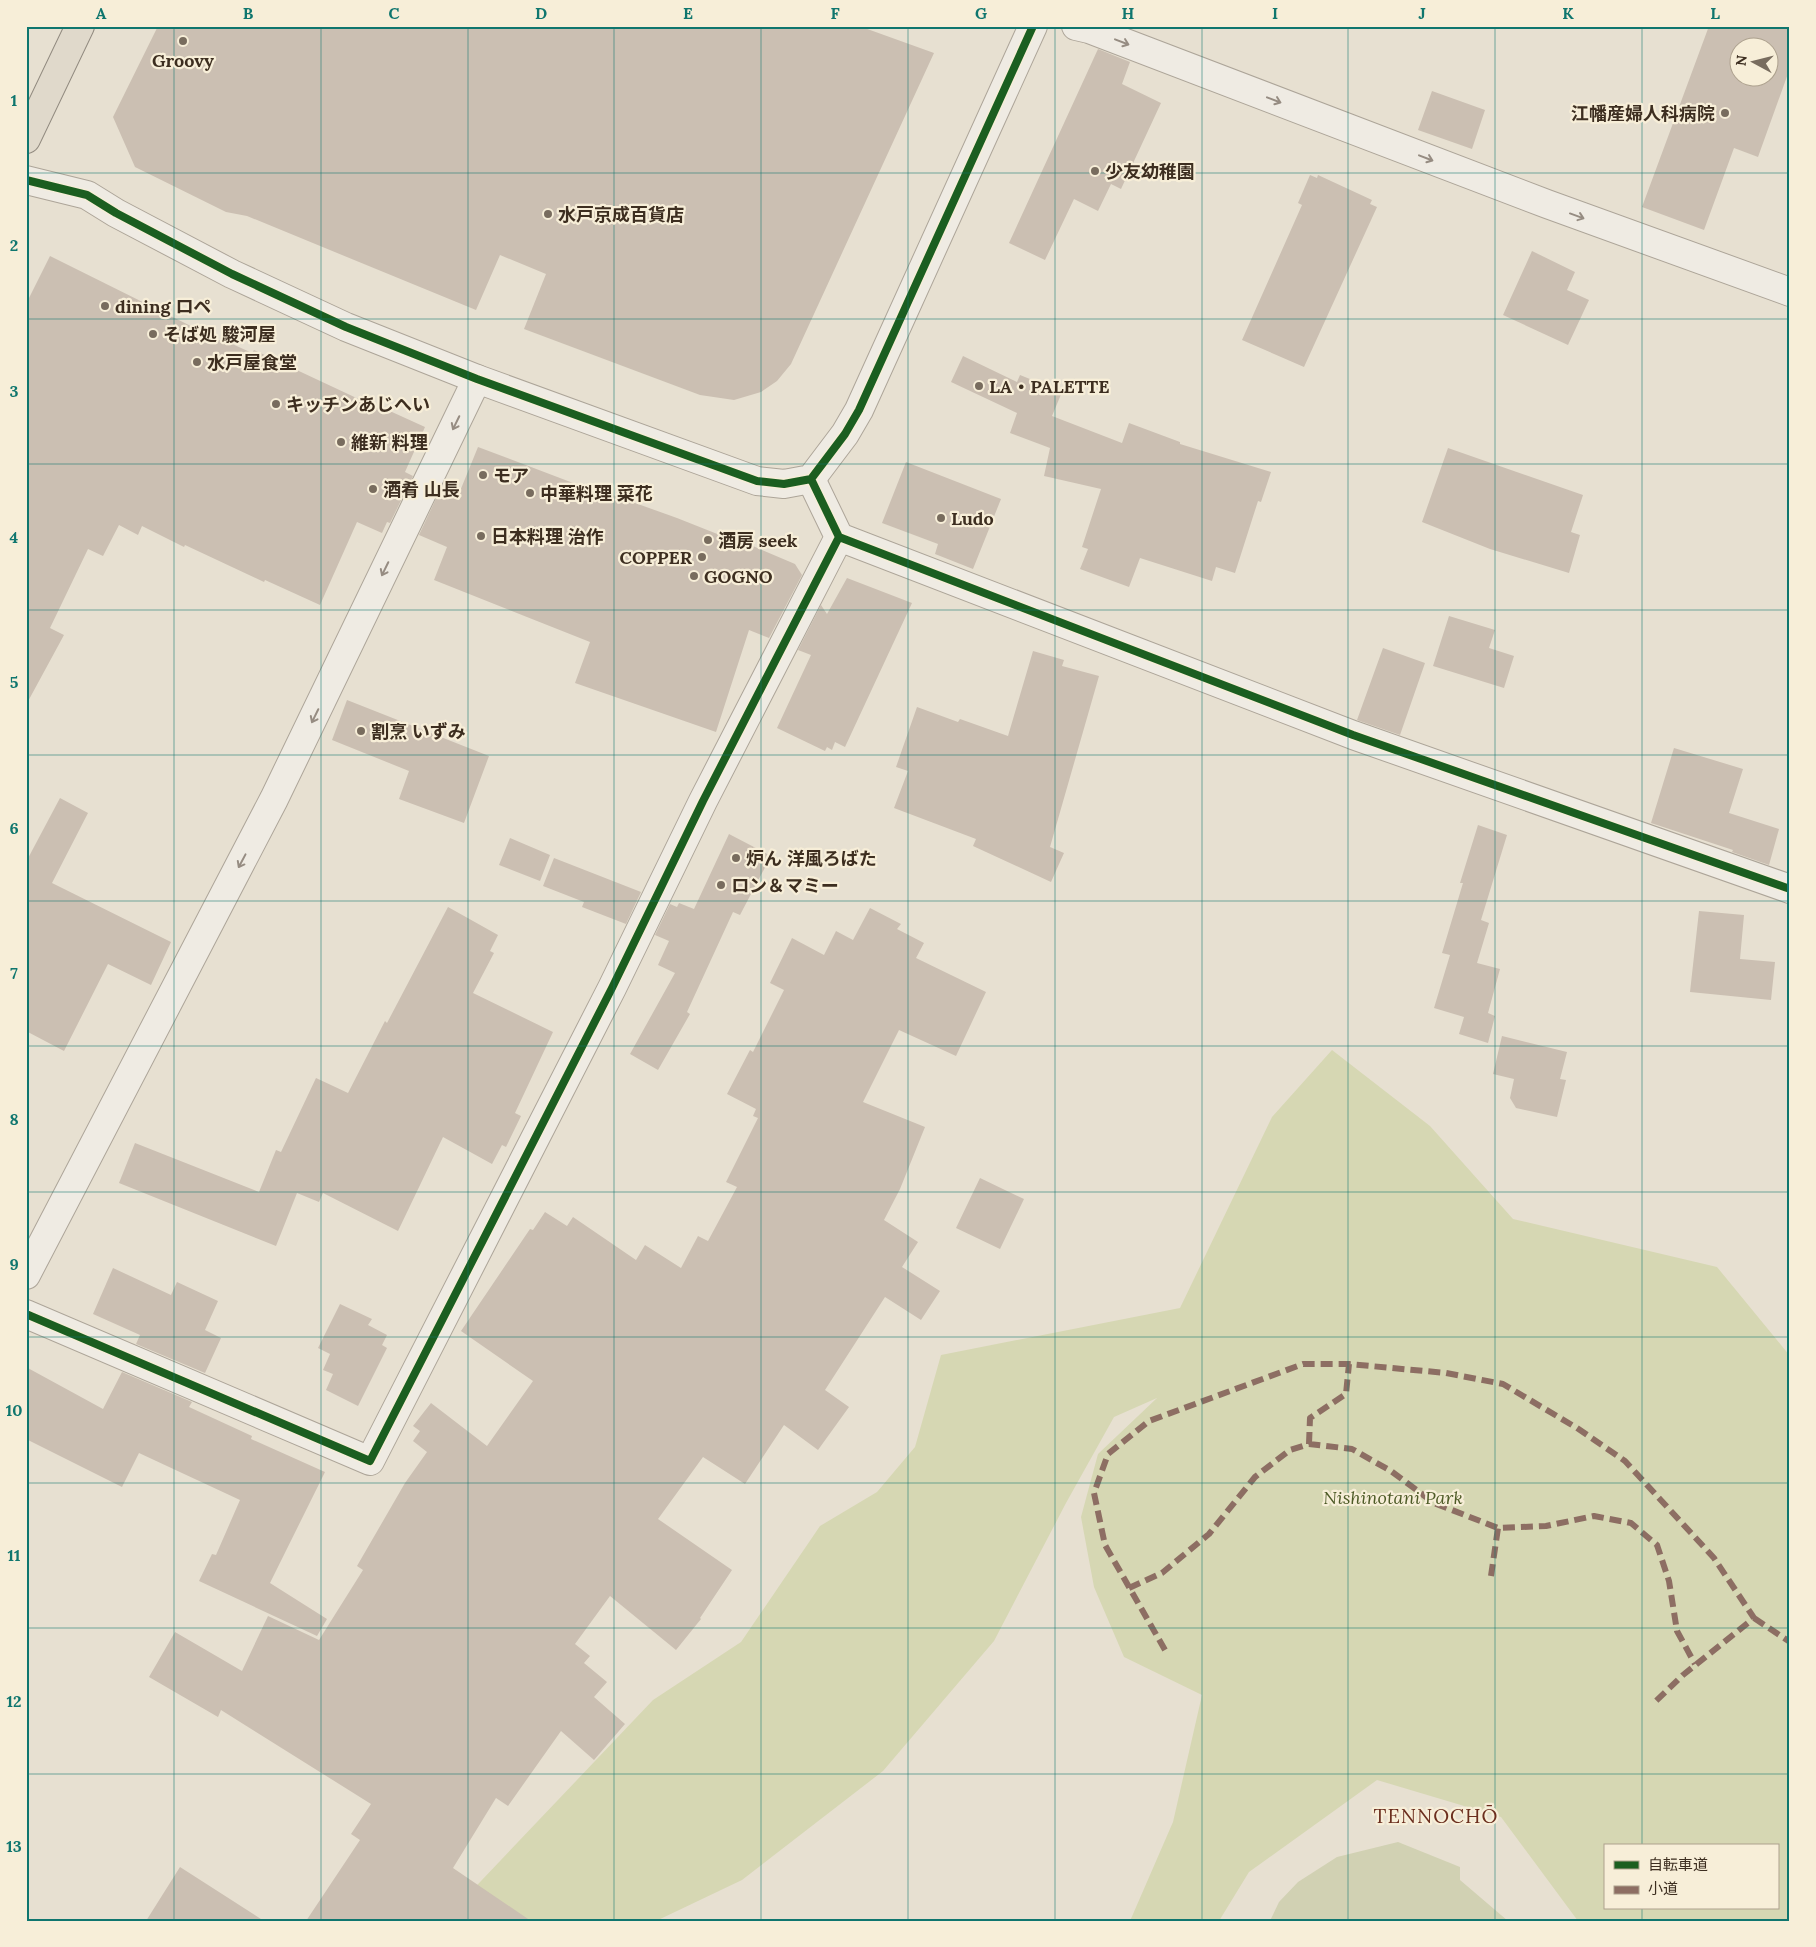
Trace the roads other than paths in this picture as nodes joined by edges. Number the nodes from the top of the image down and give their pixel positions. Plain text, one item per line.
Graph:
1 (80, 26) edge
2 (1033, 26) edge
3 (1076, 26) edge
4 (26, 139) edge
5 (26, 180) edge
6 (1790, 292) edge
7 (477, 379) junction
8 (811, 479) junction
9 (839, 537) junction
10 (1790, 889) edge
11 (26, 1275) edge
12 (26, 1314) edge

1 - 4 highway
2 - 8 street
3 -> 6 street
5 - 7 street
7 - 8 street
7 -> 11 street
8 - 9 street
9 - 10 street
9 - 12 street

